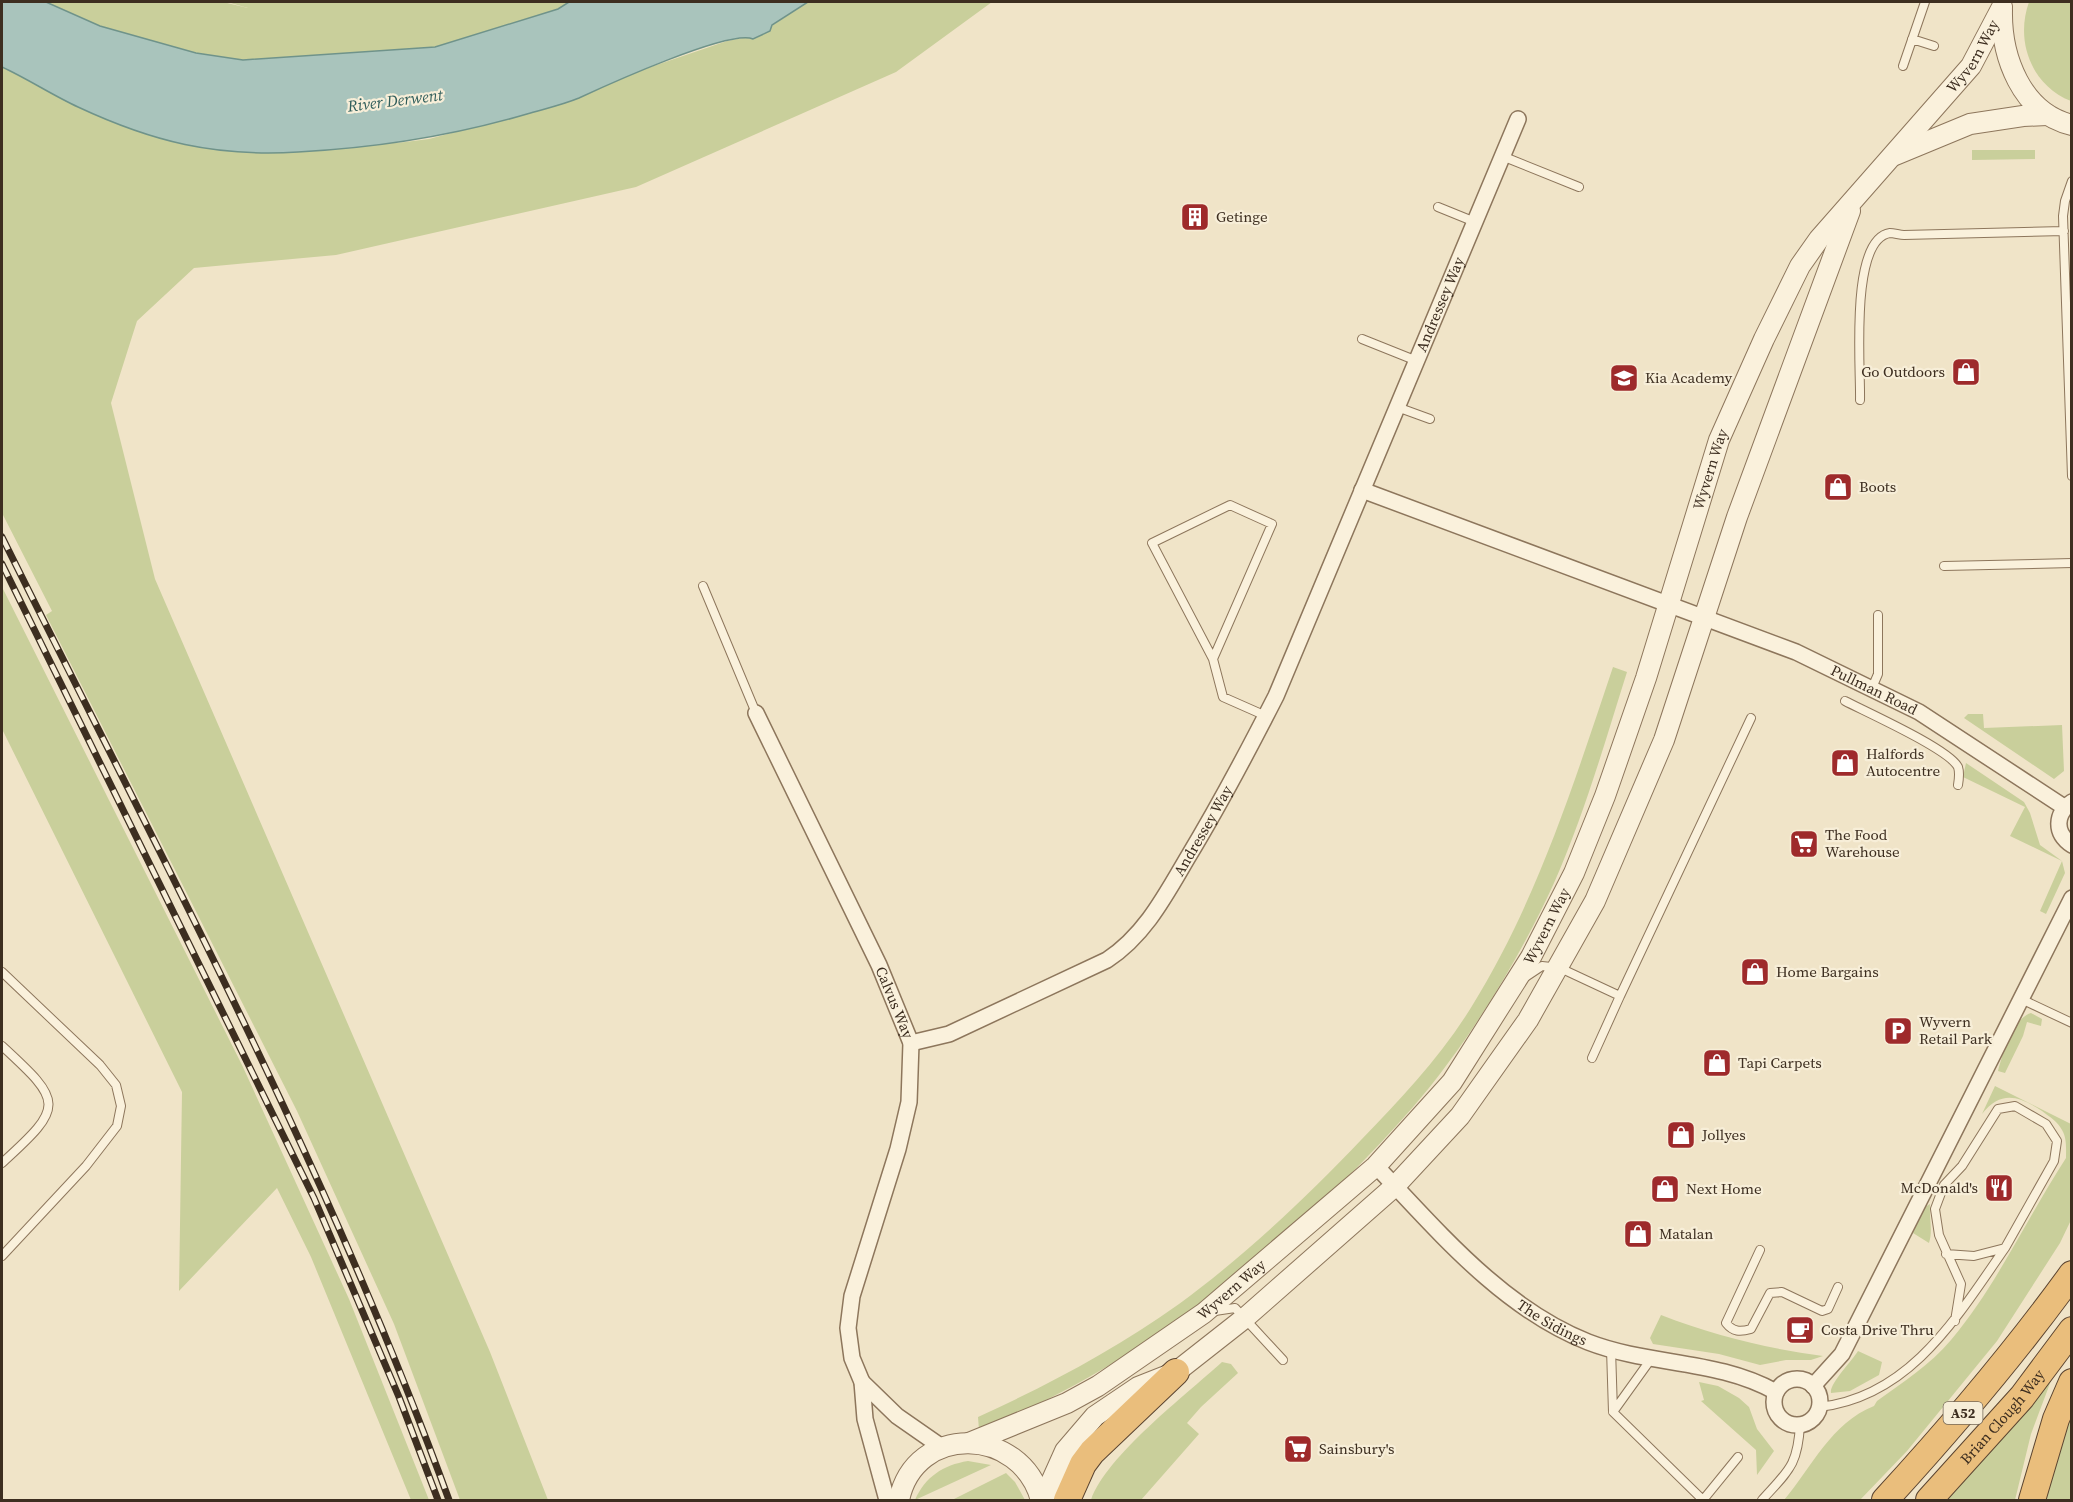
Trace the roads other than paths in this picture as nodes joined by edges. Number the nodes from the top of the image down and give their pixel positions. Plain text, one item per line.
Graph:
1 (1925, 2) edge
2 (2003, 4) edge
3 (1912, 39) junction
4 (1934, 46) dead end
5 (1903, 66) dead end
6 (2047, 116) junction
7 (1518, 120) dead end
8 (2072, 125) edge
9 (1502, 156) junction
10 (1892, 156) junction
11 (2072, 181) edge
12 (1579, 187) dead end
13 (1853, 201) junction
14 (1438, 207) dead end
15 (1475, 222) junction
16 (2064, 231) junction
17 (1362, 339) dead end
18 (1417, 361) junction
19 (1860, 400) dead end
20 (1397, 406) junction
21 (1430, 419) dead end
22 (2072, 476) edge
23 (1362, 490) junction
24 (2072, 562) edge
25 (1944, 566) dead end
26 (703, 586) dead end
27 (1668, 605) junction
28 (1878, 615) dead end
29 (1705, 618) junction
30 (1213, 658) junction
31 (1872, 688) junction
32 (1845, 701) dead end
33 (756, 713) joint
34 (1266, 716) junction
35 (1751, 718) dead end
36 (1958, 785) dead end
37 (2068, 805) edge
38 (2072, 845) edge
39 (2072, 898) edge
40 (1560, 968) junction
41 (2, 972) edge
42 (1514, 984) junction
43 (1620, 996) junction
44 (2021, 999) junction
45 (2072, 1023) edge
46 (911, 1043) junction
47 (2, 1046) edge
48 (1592, 1058) dead end
49 (2, 1163) edge
50 (1376, 1166) junction
51 (1395, 1186) junction
52 (2005, 1248) junction
53 (1761, 1250) dead end
54 (1946, 1254) junction
55 (2, 1256) edge
56 (2072, 1274) edge
57 (1838, 1287) dead end
58 (1204, 1313) junction
59 (1246, 1317) junction
60 (1955, 1320) junction
61 (2072, 1330) edge
62 (1611, 1349) junction
63 (1651, 1359) junction
64 (1283, 1360) dead end
65 (1176, 1372) junction
66 (862, 1382) junction
67 (2072, 1382) edge
68 (1813, 1386) junction
69 (1776, 1392) junction
70 (1819, 1407) junction
71 (1613, 1412) junction
72 (1800, 1424) junction
73 (969, 1443) junction
74 (943, 1448) junction
75 (1738, 1457) dead end
76 (887, 1500) edge
77 (900, 1500) edge
78 (1042, 1500) edge
79 (1067, 1500) edge
80 (1703, 1500) edge
81 (1762, 1500) edge
82 (1885, 1500) edge
83 (1929, 1500) edge
84 (2032, 1500) edge

1 - 3 lane
2 - 6 street
2 - 10 street, Wyvern Way
3 - 4 lane
3 - 5 lane
6 - 8 street
6 - 10 street, Wyvern Way
7 - 9 street, Andressey Way
9 - 12 lane
9 - 15 street, Andressey Way
10 - 13 street, Wyvern Way
11 - 16 lane
13 - 27 street, Wyvern Way
13 - 29 street, Wyvern Way
14 - 15 lane
15 - 18 street, Andressey Way
16 - 19 lane
16 - 22 lane
17 - 18 lane
18 - 20 street, Andressey Way
20 - 21 lane
20 - 23 street, Andressey Way
23 - 27 street
23 - 34 street, Andressey Way
24 - 25 lane
26 - 33 lane
27 - 29 street, Pullman Road
27 - 42 street, Wyvern Way
28 - 31 lane
29 - 31 street, Pullman Road
29 - 40 street, Wyvern Way
30 - 30 lane
30 - 34 lane
31 - 37 street, Pullman Road
32 - 36 lane
33 - 46 street, Calvus Way
34 - 46 street, Andressey Way
35 - 43 lane
37 - 38 street
39 - 44 street
40 - 42 lane
40 - 43 lane
40 - 51 street, Wyvern Way
41 - 55 lane
42 - 50 street, Wyvern Way
43 - 48 lane
44 - 45 lane
44 - 68 street
46 - 66 street, Calvus Way
47 - 49 lane
50 - 51 street, The Sidings
50 - 58 street, Wyvern Way
51 - 59 street, Wyvern Way
51 - 62 street, The Sidings
52 - 54 lane
52 - 54 lane
52 - 60 lane
53 - 57 lane
54 - 60 lane
56 - 82 highway, A52
58 - 59 lane
58 - 73 street, Wyvern Way
59 - 64 lane
59 - 65 street, Wyvern Way
60 - 70 lane
61 - 83 highway, Brian Clough Way / A52
62 - 63 street, The Sidings
62 - 71 lane
63 - 69 street, The Sidings
63 - 71 lane
65 - 78 street, Wyvern Way
65 - 79 highway
66 - 74 street
66 - 76 street
67 - 84 highway
68 - 69 street
68 - 70 street
69 - 72 street
70 - 72 street
71 - 80 lane
72 - 81 lane
73 - 74 street
73 - 78 street
74 - 77 street
75 - 80 lane

